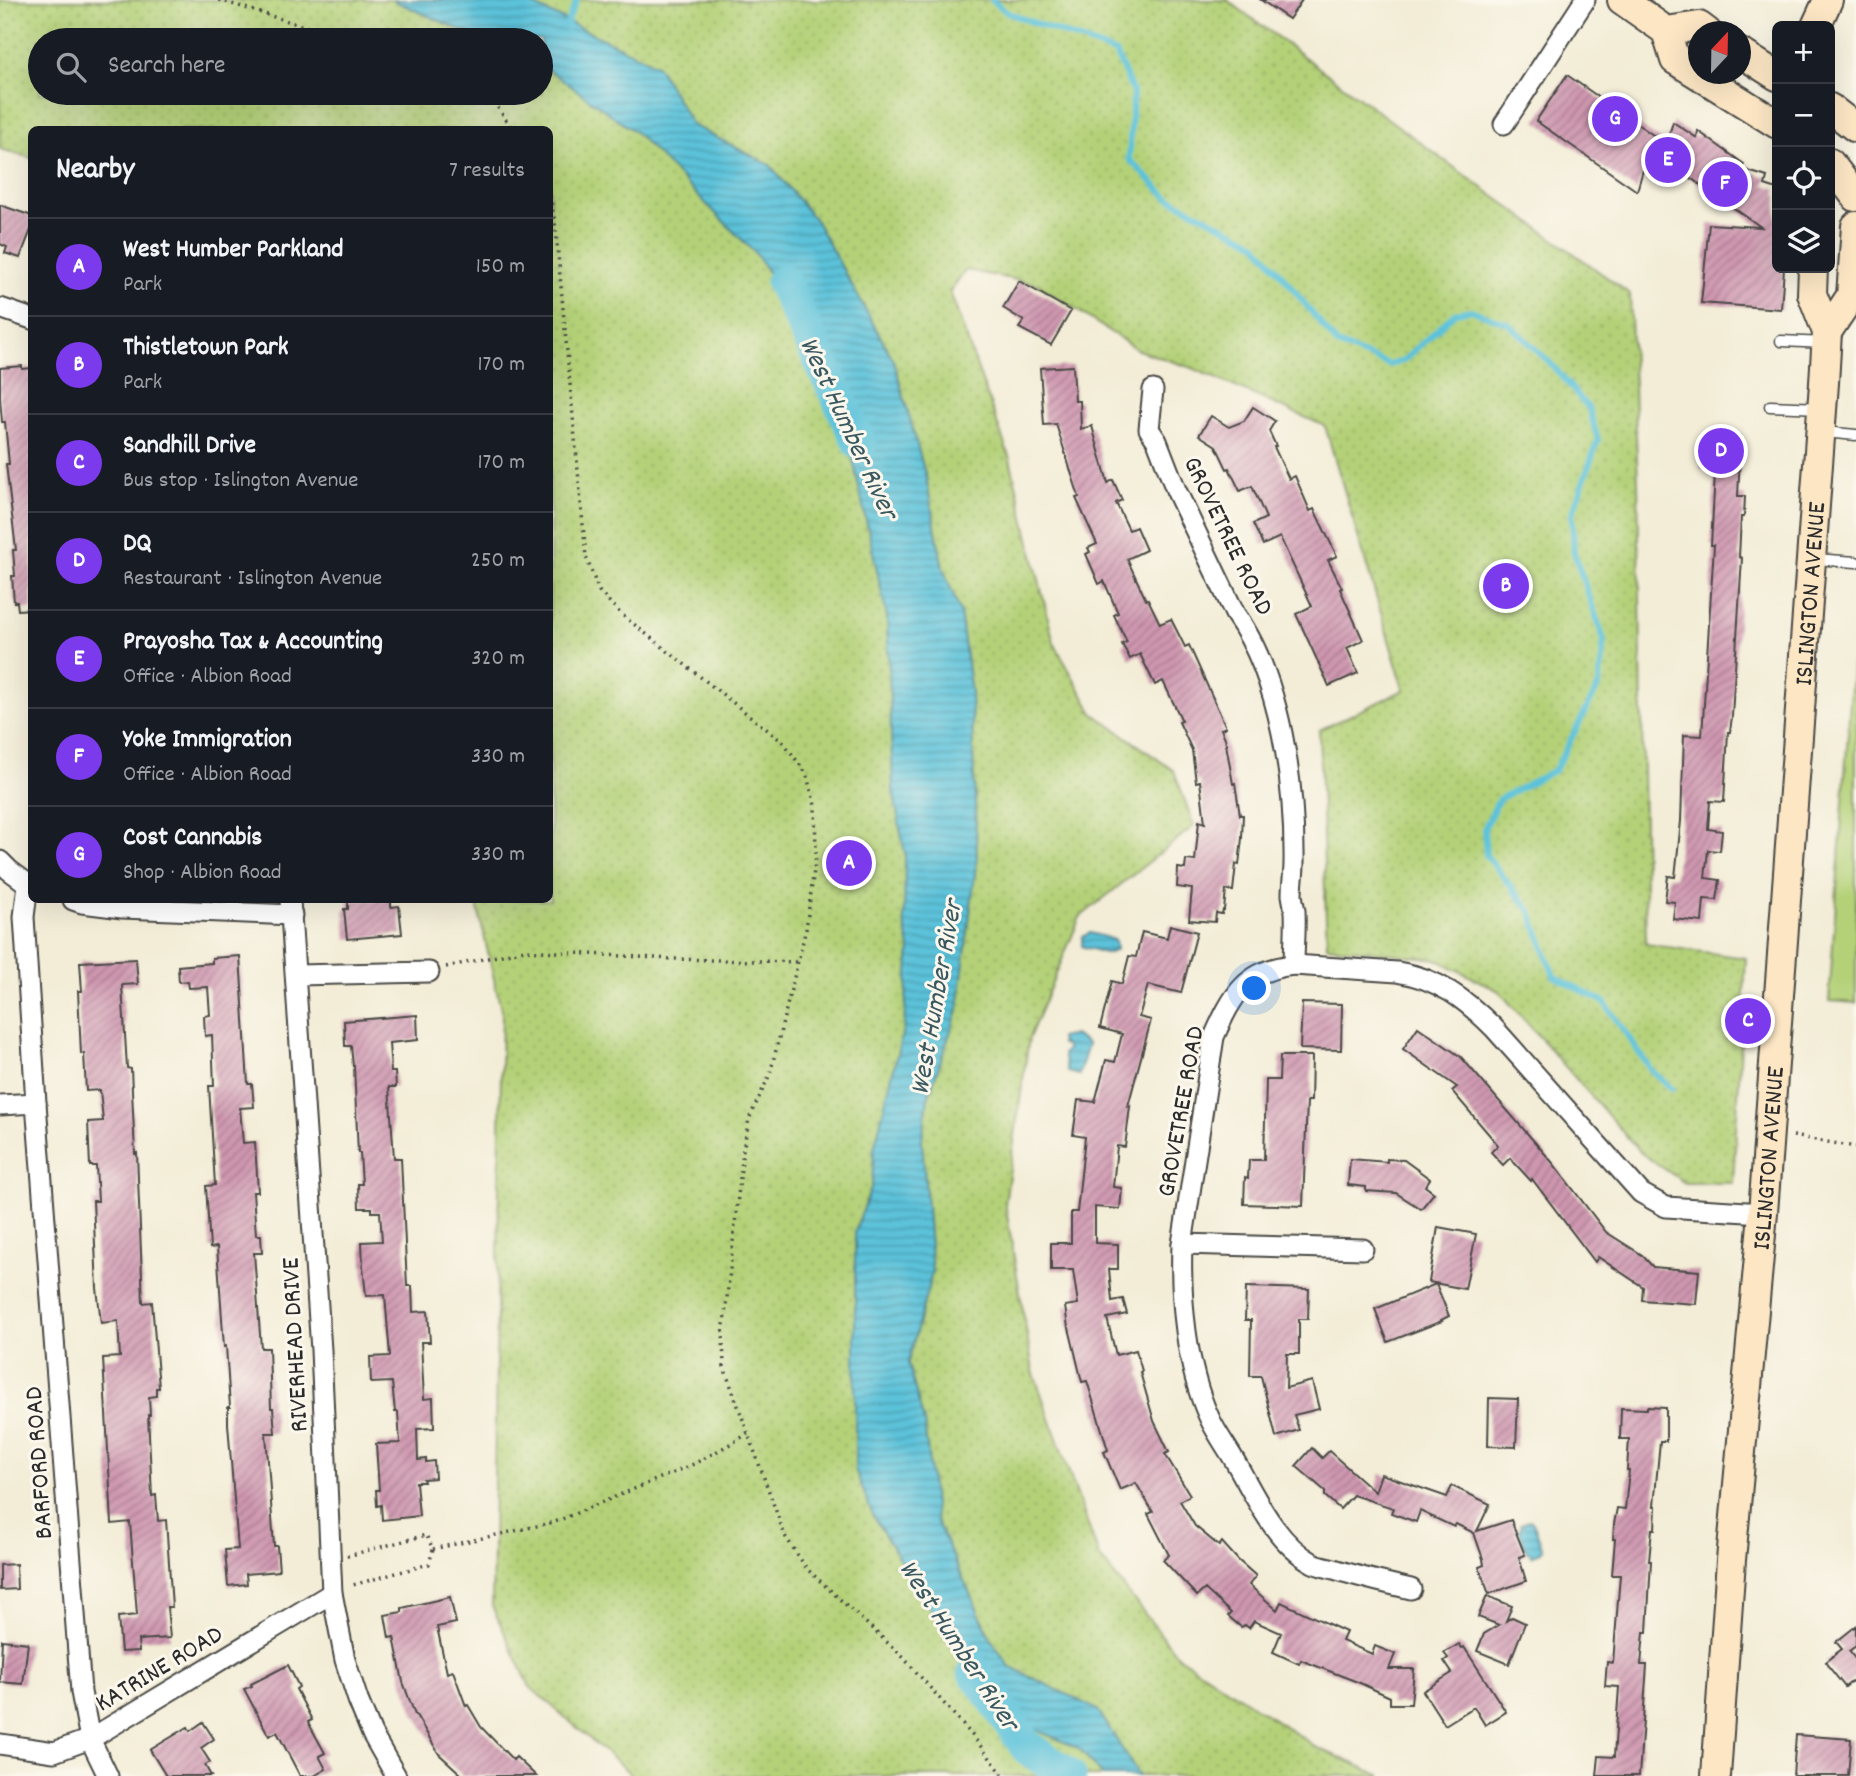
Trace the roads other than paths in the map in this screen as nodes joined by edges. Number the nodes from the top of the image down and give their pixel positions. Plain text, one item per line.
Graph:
1 (1585, 0) edge
2 (1622, 0) edge
3 (1829, 0) edge
4 (1818, 21) edge
5 (1829, 21) edge
6 (1688, 28) edge
7 (1666, 31) junction
8 (1751, 54) edge
9 (1772, 56) edge
10 (1751, 59) edge
11 (1772, 73) edge
12 (1835, 112) edge
13 (1772, 121) edge
14 (1504, 124) dead end
15 (1856, 128) edge
16 (1835, 170) edge
17 (1856, 197) edge
18 (1856, 226) edge
19 (1813, 273) edge
20 (0, 308) edge
21 (28, 318) edge
22 (1856, 320) edge
23 (1826, 337) junction
24 (1781, 341) dead end
25 (1153, 390) dead end
26 (1770, 406) dead end
27 (1822, 408) junction
28 (1856, 435) edge
29 (1811, 558) junction
30 (1856, 562) edge
31 (0, 861) edge
32 (28, 883) edge
33 (28, 895) edge
34 (82, 903) edge
35 (291, 907) edge
36 (1294, 965) junction
37 (429, 972) road end
38 (297, 975) junction
39 (36, 1103) junction
40 (0, 1105) edge
41 (1763, 1213) junction
42 (1182, 1244) junction
43 (1363, 1249) dead end
44 (1411, 1589) dead end
45 (332, 1591) junction
46 (90, 1738) junction
47 (0, 1744) edge
48 (108, 1776) edge
49 (396, 1776) edge
50 (1716, 1776) edge

1 - 14 street
2 - 7 main road
3 - 4 main road
3 - 5 main road
6 - 7 main road
7 - 13 main road
8 - 9 main road
10 - 11 main road
12 - 15 main road
16 - 17 main road
18 - 23 main road
19 - 23 main road, ISLINGTON AVENUE
20 - 21 street
22 - 27 main road
23 - 24 lane
23 - 27 main road, ISLINGTON AVENUE
25 - 36 street, GROVETREE ROAD
26 - 27 lane
27 - 28 lane
27 - 29 main road, ISLINGTON AVENUE
29 - 30 lane
29 - 41 main road, ISLINGTON AVENUE
31 - 32 street, BARFORD ROAD
33 - 39 street, BARFORD ROAD
34 - 35 street
35 - 38 street, RIVERHEAD DRIVE
36 - 41 street
36 - 42 street, GROVETREE ROAD
37 - 38 street
38 - 45 street, RIVERHEAD DRIVE
39 - 40 street
39 - 46 street, BARFORD ROAD
41 - 50 main road, ISLINGTON AVENUE
42 - 43 street
42 - 44 street, GROVETREE ROAD
45 - 46 street, KATRINE ROAD
45 - 49 street, RIVERHEAD DRIVE
46 - 47 street, KATRINE ROAD
46 - 48 street, BARFORD ROAD

